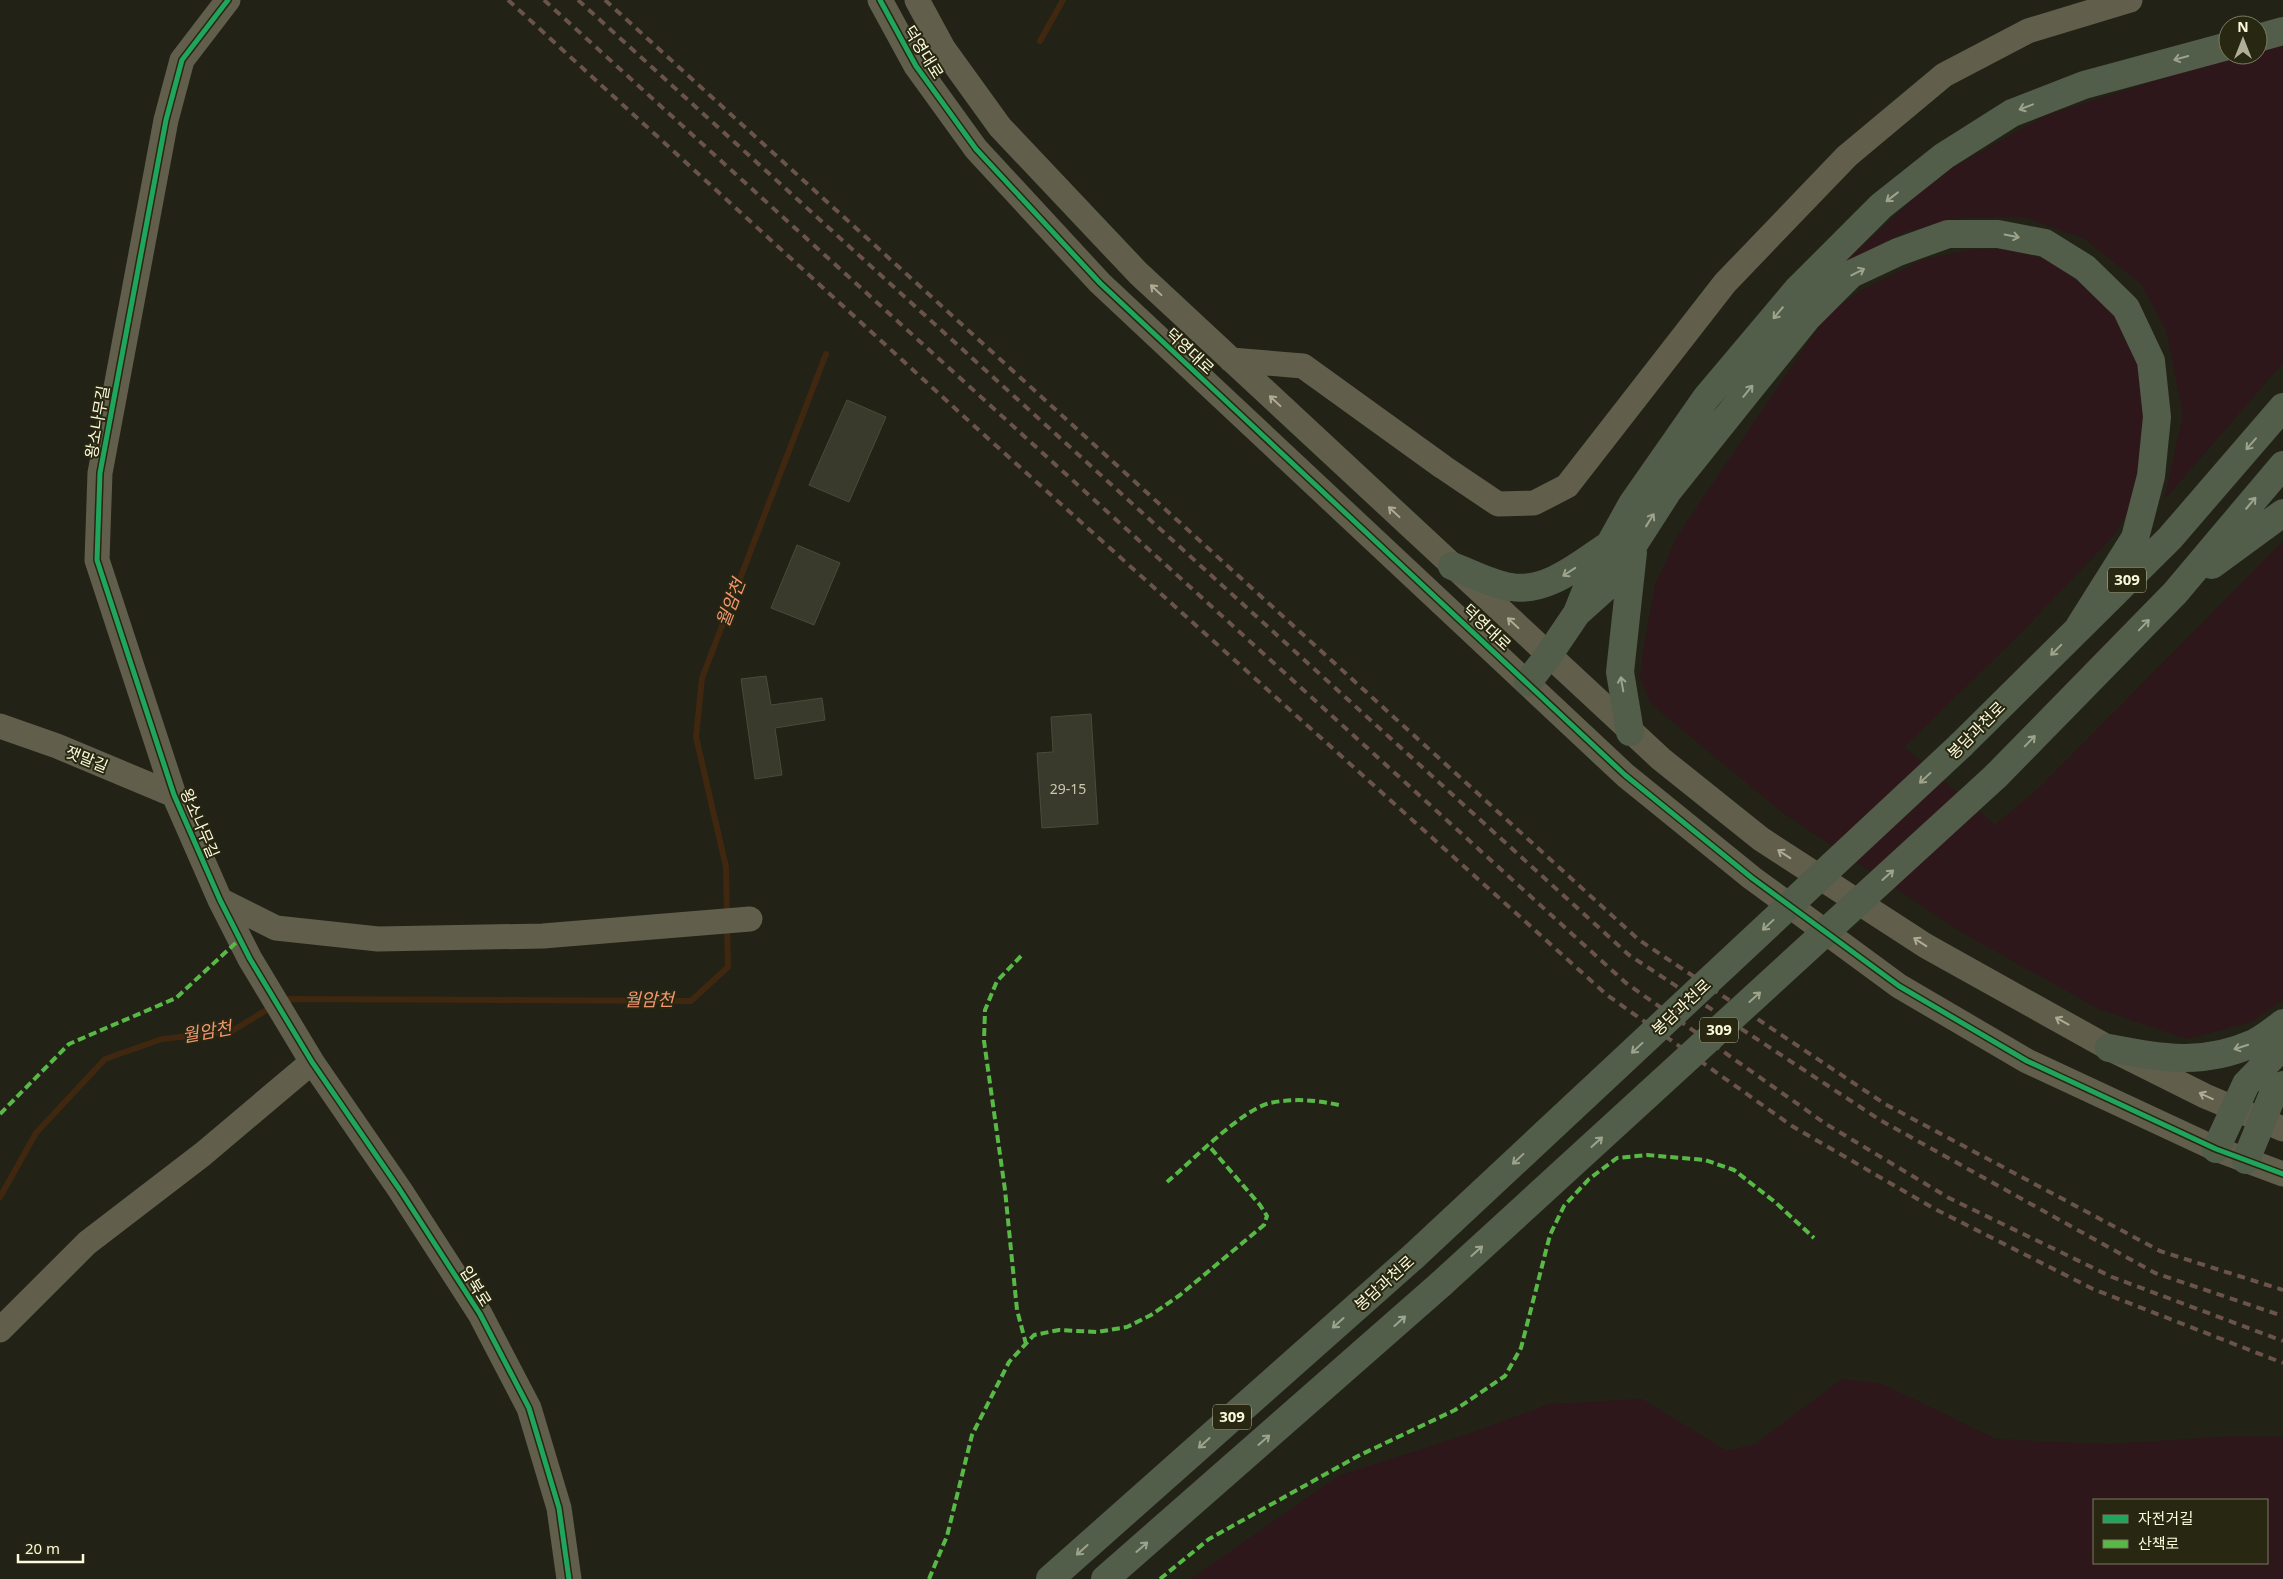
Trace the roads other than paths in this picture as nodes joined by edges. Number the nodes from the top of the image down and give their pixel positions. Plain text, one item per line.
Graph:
1 (880, 0) edge
2 (916, 0) edge
3 (2130, 0) edge
4 (223, 2) edge
5 (2283, 31) edge
6 (2268, 35) edge
7 (2218, 49) edge
8 (1231, 360) junction
9 (2283, 407) edge
10 (2283, 465) edge
11 (2283, 514) edge
12 (1622, 545) junction
13 (1452, 566) junction
14 (2175, 593) junction
15 (2079, 627) junction
16 (1548, 656) junction
17 (1528, 682) junction
18 (0, 726) edge
19 (1630, 732) junction
20 (174, 794) junction
21 (220, 900) junction
22 (750, 919) dead end
23 (250, 959) joint
24 (2283, 1023) edge
25 (2283, 1046) edge
26 (2109, 1048) junction
27 (312, 1062) junction
28 (2283, 1085) edge
29 (2234, 1109) junction
30 (2272, 1124) edge
31 (2216, 1149) junction
32 (2246, 1160) junction
33 (2283, 1174) edge
34 (0, 1330) edge
35 (569, 1579) edge
36 (1050, 1579) edge
37 (1106, 1579) edge

1 - 17 street, 덕영대로
8 -> 2 street, 덕영대로
3 - 8 street
4 - 20 street, 왕소나무길
5 - 6 highway
7 -> 12 highway
13 -> 8 street, 덕영대로
9 -> 15 highway, 봉담과천로 / 309
14 -> 10 highway, 309
11 - 14 highway
12 -> 13 highway
12 -> 15 highway
12 - 16 highway
19 -> 12 highway
16 -> 13 street, 덕영대로
37 -> 14 highway, 309, bridge
15 -> 36 highway, 봉담과천로 / 309, bridge
16 - 17 highway
16 - 19 street, 덕영대로
17 - 31 street, 덕영대로
18 - 20 street, 잿말길
26 -> 19 street, 덕영대로
20 - 21 street, 왕소나무길
21 - 22 street
21 - 23 street, 왕소나무길
23 - 27 street, 입북로
24 -> 26 highway
25 - 29 highway
29 -> 26 street, 덕영대로
27 - 34 street
27 - 35 street, 입북로
28 - 30 highway
29 - 30 street, 덕영대로
29 - 31 highway
30 - 32 highway
31 - 32 street, 덕영대로
32 - 33 street, 덕영대로

